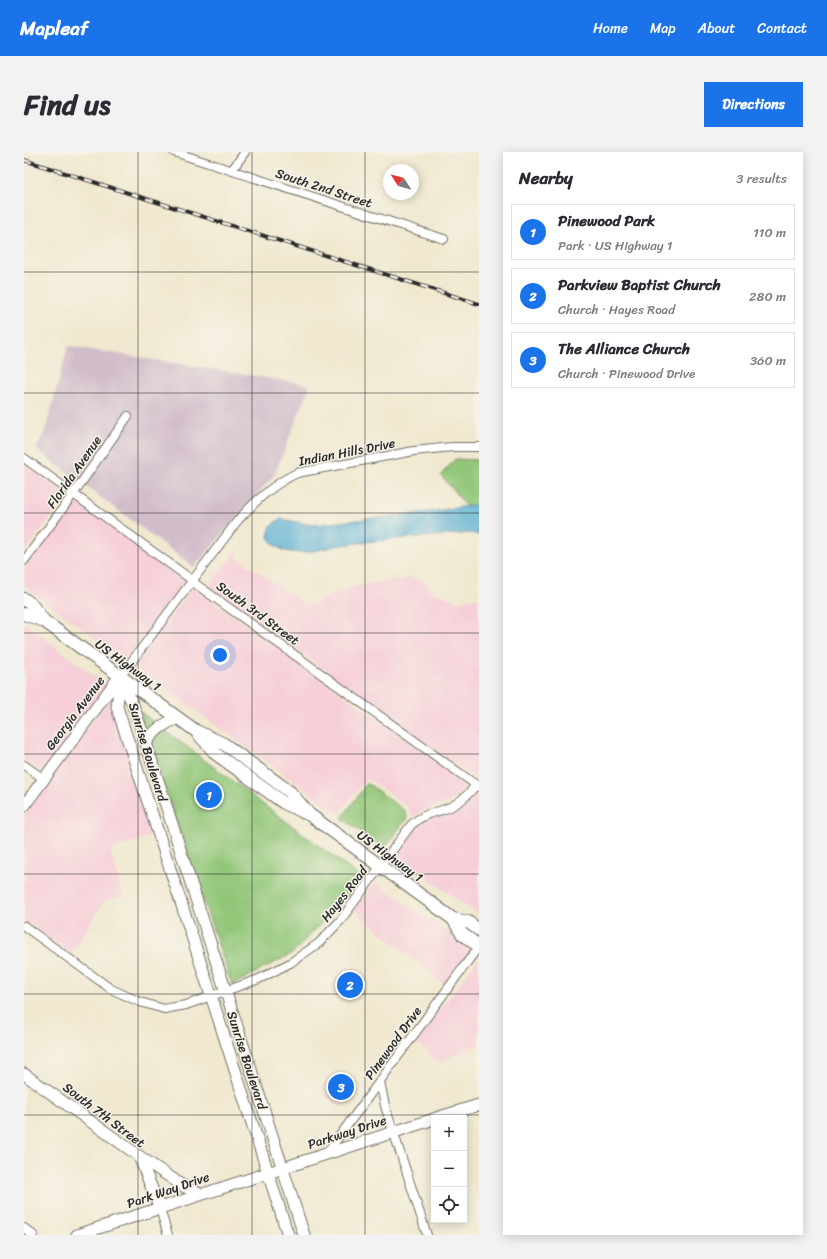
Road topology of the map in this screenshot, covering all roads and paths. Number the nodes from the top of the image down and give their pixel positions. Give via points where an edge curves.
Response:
1 (174, 152) edge
2 (245, 152) edge
3 (232, 170) junction
4 (444, 239) dead end
5 (128, 416) dead end
6 (479, 446) edge
7 (24, 458) edge
8 (74, 494) junction
9 (24, 561) edge
10 (192, 580) junction
11 (24, 599) edge
12 (24, 614) edge
13 (44, 621) junction
14 (120, 677) junction
15 (178, 718) junction
16 (146, 743) junction
17 (24, 765) edge
18 (44, 779) junction
19 (478, 786) edge
20 (24, 806) edge
21 (381, 866) junction
22 (453, 919) junction
23 (24, 926) edge
24 (479, 930) edge
25 (479, 946) edge
26 (226, 991) junction
27 (212, 996) junction
28 (24, 1074) edge
29 (380, 1081) junction
30 (479, 1105) edge
31 (445, 1115) edge
32 (431, 1119) edge
33 (393, 1131) junction
34 (327, 1153) junction
35 (139, 1156) junction
36 (282, 1168) junction
37 (268, 1172) junction
38 (200, 1194) junction
39 (160, 1209) junction
40 (24, 1228) edge
41 (33, 1235) edge
42 (77, 1235) edge
43 (168, 1235) edge
44 (288, 1235) edge
45 (304, 1235) edge
46 (426, 1235) edge

1 - 3 street, South 2nd Street
2 - 3 street
3 - 4 street, South 2nd Street
5 - 8 street, Florida Avenue
6 - 10 street, Indian Hills Drive via 414,452 297,473 258,499 238,520
7 - 8 street, South 3rd Street
8 - 9 street, Florida Avenue
8 - 10 street, South 3rd Street
10 - 14 street, Georgia Avenue
10 - 19 street, South 3rd Street
11 - 13 main road, US Highway 1
12 - 13 main road, US Highway 1
13 - 14 main road, US Highway 1
14 - 15 main road, US Highway 1
14 - 16 main road, Sunrise Boulevard via 132,702
14 - 18 main road, Georgia Avenue
14 - 27 main road, Sunrise Boulevard via 117,707
15 - 16 main road via 161,726
15 - 21 main road, US Highway 1 via 196,731 224,744 290,792 310,815
16 - 26 main road, Sunrise Boulevard
17 - 18 street
18 - 20 main road, Georgia Avenue
19 - 21 street, Hayes Road via 450,807 418,819
21 - 22 main road, US Highway 1
21 - 26 street, Hayes Road via 340,921 319,943 290,963 259,979
22 - 24 main road, US Highway 1 via 468,922
22 - 25 main road, US Highway 1 via 462,934
23 - 27 street, Hayes Road via 111,989 140,1002 164,1009 186,1006
25 - 29 street, Pinewood Drive
26 - 27 street, Hayes Road
26 - 36 main road, Sunrise Boulevard
27 - 37 main road, Sunrise Boulevard
28 - 35 main road, South 7th Street
29 - 33 street via 384,1106
29 - 34 street, Pinewood Drive
30 - 31 main road, Parkway Drive
32 - 33 main road, Parkway Drive
33 - 34 main road, Parkway Drive
33 - 46 street
34 - 36 main road, Parkway Drive
35 - 38 main road via 183,1186
35 - 39 main road, South 7th Street
36 - 37 main road, Parkway Drive
36 - 45 main road, Sunrise Boulevard
37 - 38 main road, Park Way Drive
37 - 44 main road, Sunrise Boulevard
38 - 39 main road, Park Way Drive
39 - 42 main road, Park Way Drive
39 - 43 street, South 7th Street
40 - 41 street

